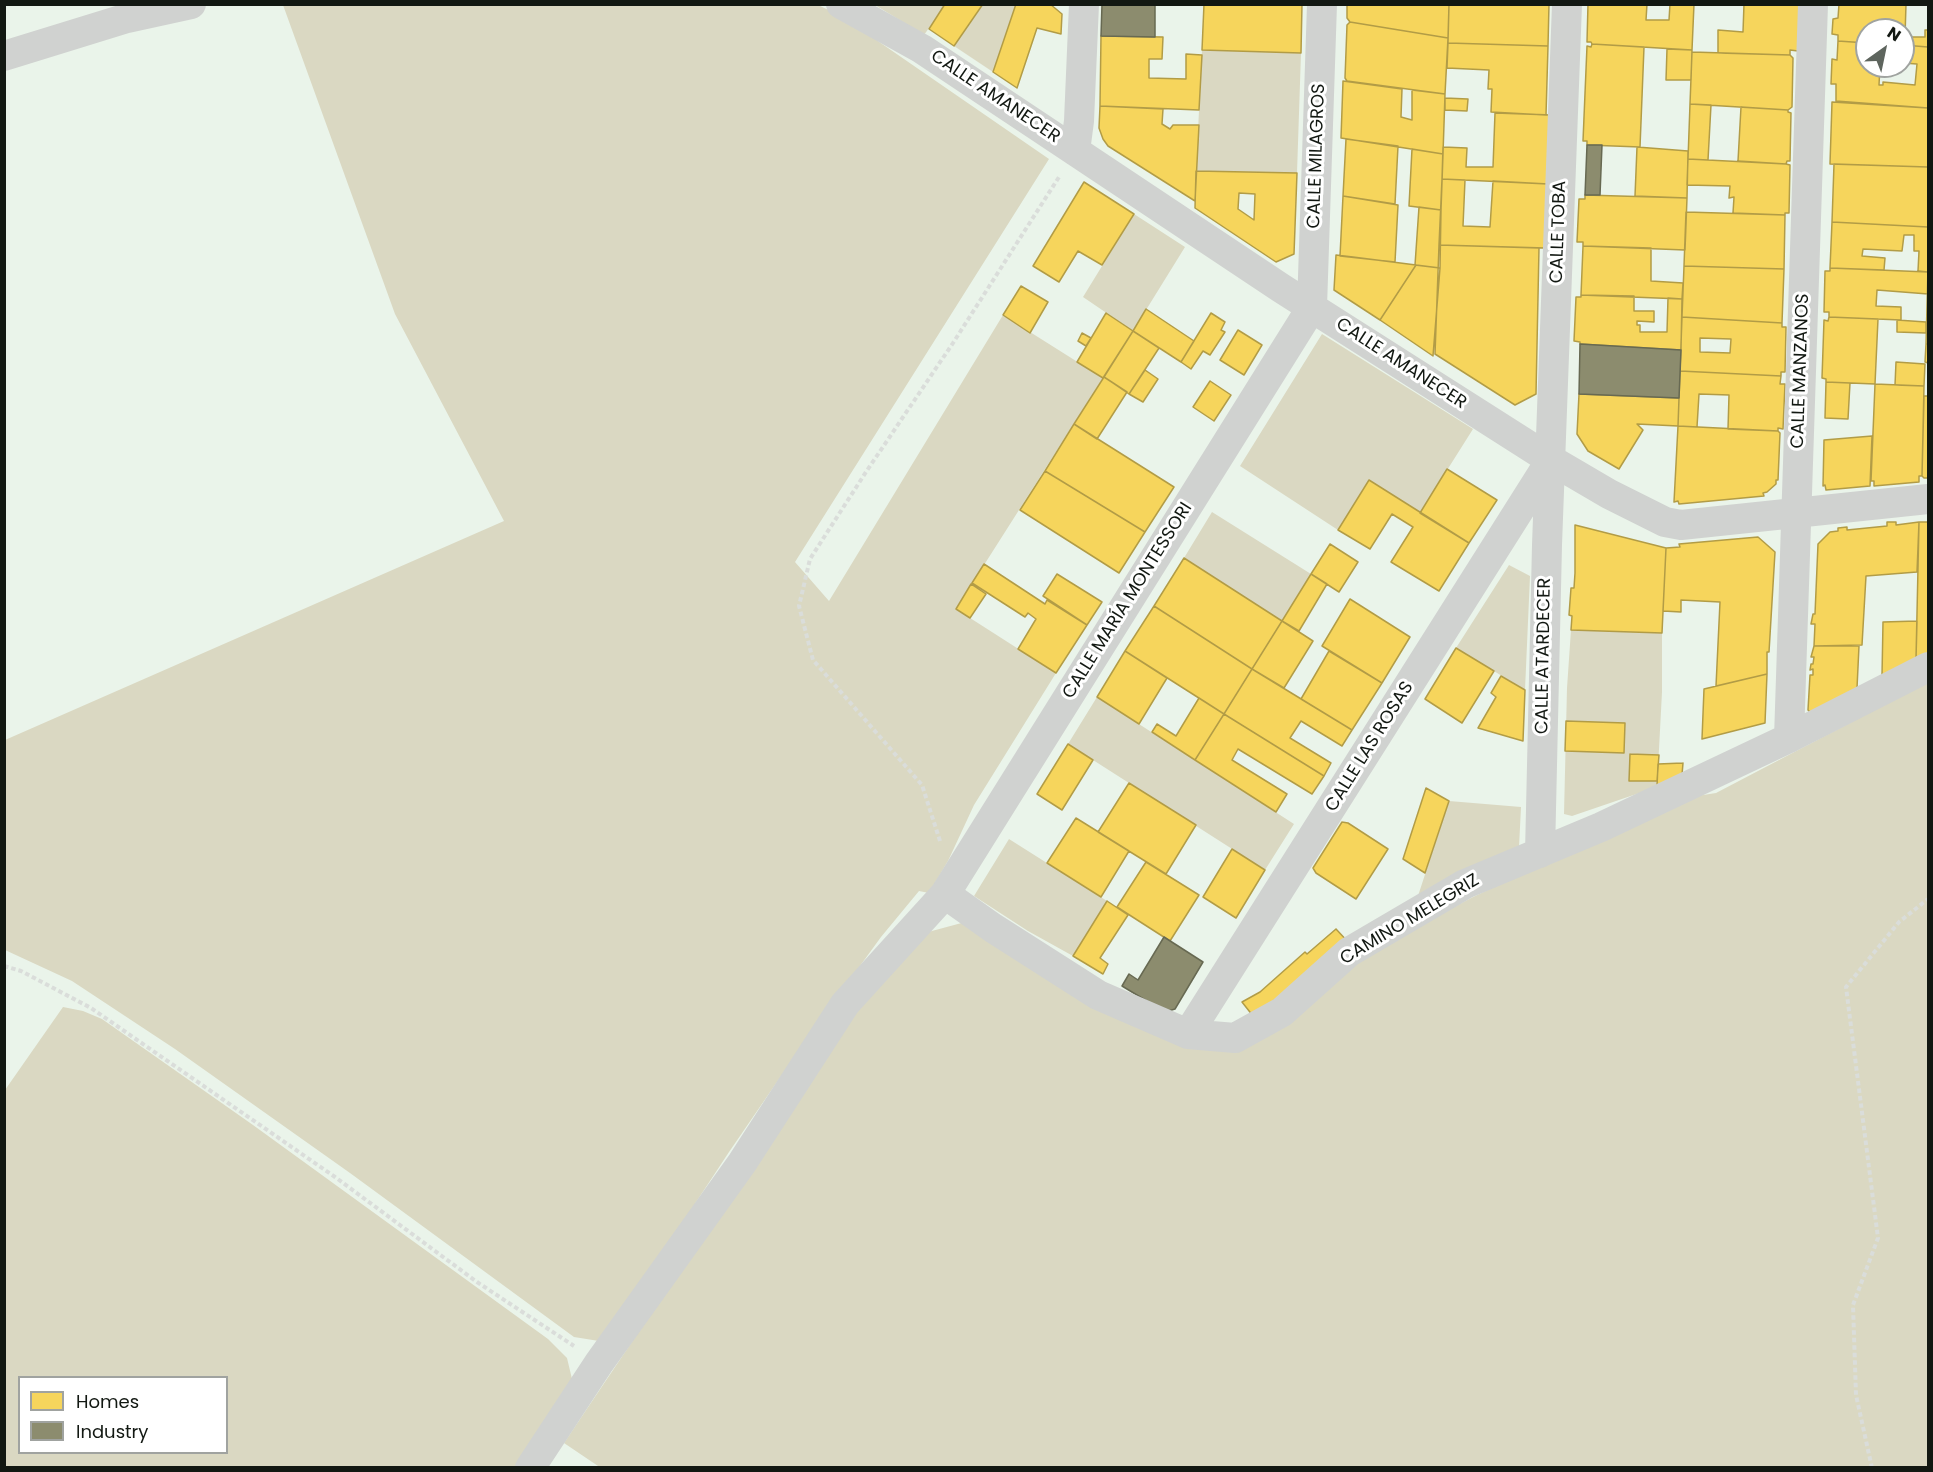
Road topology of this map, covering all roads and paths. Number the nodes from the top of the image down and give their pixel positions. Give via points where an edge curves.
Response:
1 (191, 4) edge
2 (841, 4) edge
3 (1084, 4) edge
4 (1322, 4) edge
5 (1567, 4) edge
6 (1814, 4) edge
7 (4, 56) edge
8 (1075, 151) junction
9 (1312, 308) junction
10 (1551, 460) junction
11 (1929, 500) edge
12 (1797, 514) junction
13 (1929, 667) edge
14 (1789, 738) junction
15 (1540, 853) junction
16 (945, 894) junction
17 (1929, 899) edge
18 (4, 966) edge
19 (1188, 1034) junction
20 (599, 1363) junction
21 (530, 1467) edge
22 (1872, 1467) edge

1 - 7 street via 127,18
2 - 8 street, CALLE AMANECER via 922,49
3 - 8 street
4 - 9 street, CALLE MILAGROS
5 - 10 street, CALLE TOBA
6 - 12 street, CALLE MANZANOS
8 - 9 street, CALLE AMANECER
8 - 16 path via 810,559 799,606 813,660 922,785 939,838
9 - 10 street, CALLE AMANECER
9 - 16 street, CALLE MARÍA MONTESSORI
10 - 12 street, CALLE AMANECER via 1665,522 1682,525
10 - 15 street, CALLE ATARDECER
10 - 19 street, CALLE LAS ROSAS
11 - 12 street, CALLE AMANECER
12 - 14 street, CALLE MANZANOS
13 - 14 street, CAMINO MELEGRIZ
14 - 15 street, CAMINO MELEGRIZ
15 - 19 street, CAMINO MELEGRIZ via 1465,884 1349,952 1282,1012 1235,1038
16 - 19 street, CAMINO MELEGRIZ via 1098,995
16 - 20 street, CALLE MARÍA MONTESSORI via 845,1004 742,1163
17 - 22 path via 1899,922 1846,987 1878,1238 1853,1305 1856,1395
18 - 20 path via 91,1008 335,1177 477,1282
20 - 21 street, CALLE MARÍA MONTESSORI

